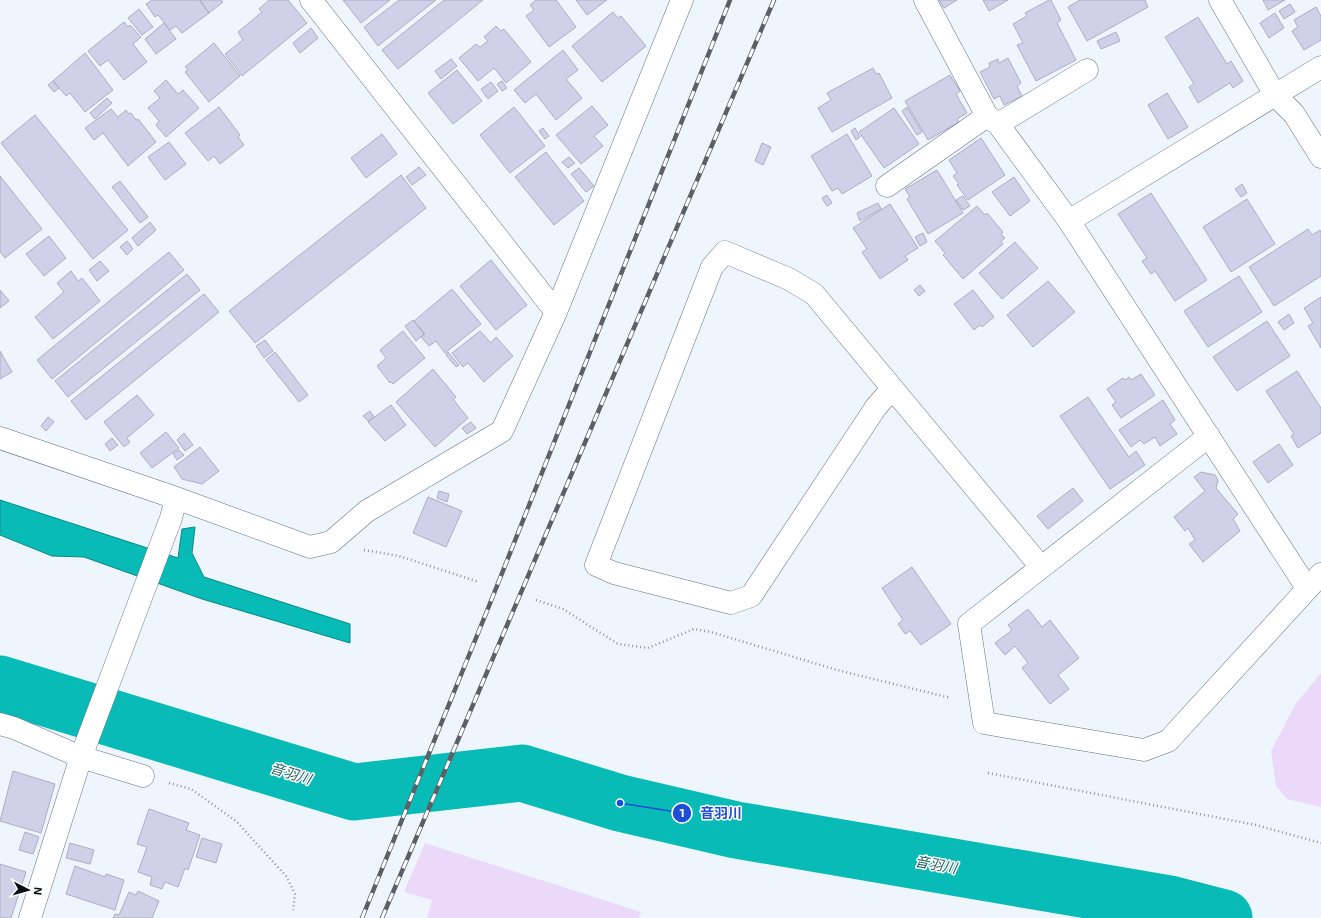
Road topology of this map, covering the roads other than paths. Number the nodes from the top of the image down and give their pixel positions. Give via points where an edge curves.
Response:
1 (311, 0) edge
2 (682, 0) edge
3 (925, 0) edge
4 (1220, 0) edge
5 (1321, 67) edge
6 (1087, 70) dead end
7 (1275, 95) junction
8 (993, 120) junction
9 (1321, 157) edge
10 (887, 186) dead end
11 (1069, 221) junction
12 (556, 312) junction
13 (892, 389) junction
14 (1209, 436) junction
15 (0, 438) edge
16 (176, 498) junction
17 (1041, 567) junction
18 (1314, 581) edge
19 (0, 724) edge
20 (84, 751) junction
21 (143, 776) road end
22 (30, 918) edge

1 - 12 street
2 - 12 street
3 - 8 street
4 - 7 street
5 - 7 street
6 - 8 street
7 - 9 street via 1294,114
7 - 11 street
8 - 10 street
8 - 11 street
11 - 14 street
12 - 16 street via 502,431 367,511 330,542 310,547
13 - 13 street via 814,294 789,279 725,252 712,267 596,565 614,573 731,603 751,596 876,407
13 - 17 street
14 - 17 street
14 - 18 street
15 - 16 street
16 - 20 street via 171,518
17 - 18 street via 969,624 984,723 1144,750 1168,741
19 - 20 street
20 - 21 street
20 - 22 street

